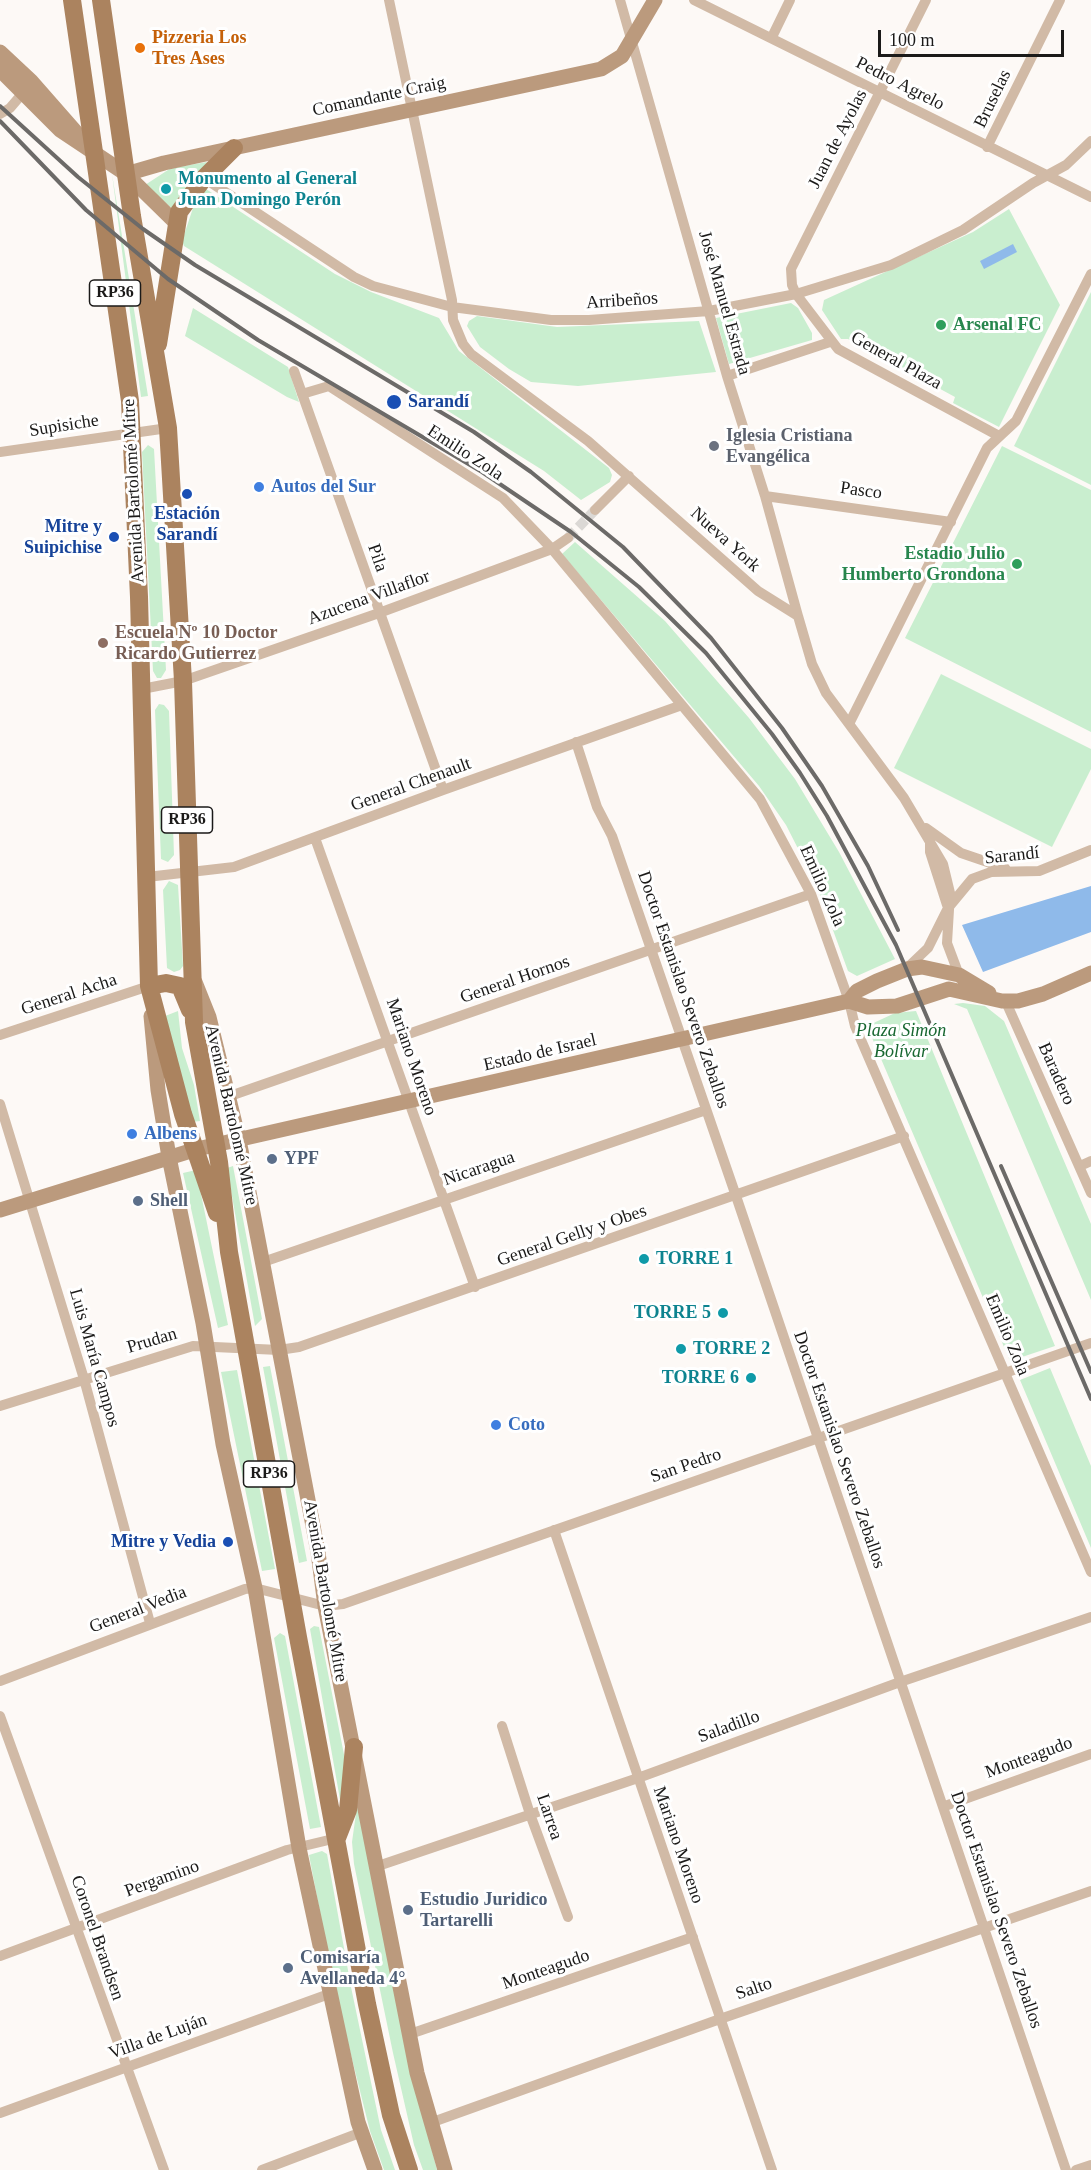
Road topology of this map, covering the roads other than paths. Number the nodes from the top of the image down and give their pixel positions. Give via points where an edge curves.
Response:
1 (72, 0) edge
2 (101, 0) edge
3 (389, 0) edge
4 (620, 0) edge
5 (655, 0) edge
6 (694, 0) edge
7 (790, 0) edge
8 (926, 0) edge
9 (1060, 0) edge
10 (772, 37) junction
11 (631, 42) junction
12 (0, 52) edge
13 (0, 70) edge
14 (880, 93) junction
15 (22, 94) junction
16 (413, 110) junction
17 (0, 114) edge
18 (1091, 141) edge
19 (987, 147) junction
20 (234, 148) junction
21 (95, 153) junction
22 (126, 174) junction
23 (1046, 176) junction
24 (204, 178) junction
25 (1091, 197) edge
26 (176, 223) junction
27 (1091, 274) edge
28 (796, 294) junction
29 (452, 307) junction
30 (709, 311) junction
31 (830, 342) junction
32 (156, 358) junction
33 (294, 370) dead end
34 (728, 376) junction
35 (302, 394) junction
36 (168, 428) junction
37 (132, 432) junction
38 (999, 436) junction
39 (0, 452) edge
40 (629, 476) junction
41 (765, 496) junction
42 (595, 510) tunnel mouth
43 (951, 522) junction
44 (568, 538) tunnel mouth
45 (552, 549) junction
46 (379, 613) junction
47 (798, 616) junction
48 (183, 681) junction
49 (142, 689) junction
50 (682, 705) junction
51 (849, 724) junction
52 (576, 742) junction
53 (443, 790) junction
54 (917, 819) junction
55 (315, 838) junction
56 (1091, 850) edge
57 (1014, 870) junction
58 (189, 874) junction
59 (147, 877) junction
60 (812, 894) junction
61 (948, 908) junction
62 (651, 950) junction
63 (907, 969) junction
64 (1091, 973) edge
65 (958, 975) junction
66 (193, 979) junction
67 (149, 986) junction
68 (849, 1001) junction
69 (1004, 1001) junction
70 (194, 1022) junction
71 (0, 1035) edge
72 (683, 1040) junction
73 (389, 1041) junction
74 (230, 1096) junction
75 (409, 1102) junction
76 (0, 1104) edge
77 (706, 1110) junction
78 (904, 1136) junction
79 (239, 1140) junction
80 (215, 1145) junction
81 (197, 1149) junction
82 (169, 1157) junction
83 (1091, 1161) edge
84 (1080, 1166) junction
85 (1091, 1193) edge
86 (736, 1196) junction
87 (31, 1200) junction
88 (444, 1202) junction
89 (0, 1210) edge
90 (229, 1252) junction
91 (263, 1263) junction
92 (475, 1287) junction
93 (1091, 1343) edge
94 (206, 1345) junction
95 (248, 1349) junction
96 (279, 1350) junction
97 (1005, 1372) junction
98 (84, 1379) junction
99 (0, 1406) edge
100 (817, 1438) junction
101 (554, 1530) junction
102 (1091, 1572) edge
103 (255, 1588) junction
104 (290, 1598) junction
105 (326, 1606) junction
106 (1091, 1617) edge
107 (150, 1623) junction
108 (0, 1681) edge
109 (900, 1682) junction
110 (0, 1716) edge
111 (502, 1726) dead end
112 (354, 1747) junction
113 (1091, 1754) edge
114 (638, 1778) junction
115 (945, 1806) junction
116 (530, 1814) junction
117 (337, 1839) junction
118 (299, 1848) junction
119 (378, 1866) junction
120 (1091, 1891) edge
121 (568, 1917) dead end
122 (77, 1927) junction
123 (985, 1927) junction
124 (693, 1937) junction
125 (0, 1956) edge
126 (329, 1994) junction
127 (720, 2019) junction
128 (410, 2034) junction
129 (125, 2066) junction
130 (0, 2114) edge
131 (430, 2123) junction
132 (362, 2132) junction
133 (1091, 2165) edge
134 (164, 2170) edge
135 (262, 2170) edge
136 (375, 2170) edge
137 (409, 2170) edge
138 (445, 2170) edge
139 (772, 2170) edge
140 (1066, 2170) edge
141 (1076, 2170) edge

1 - 21 main road, Avenida Bartolomé Mitre / RP36
2 - 22 main road, Avenida Bartolomé Mitre / RP36
3 - 16 street, Nueva York
4 - 11 street, José Manuel Estrada
5 - 11 street, Comandante Craig
6 - 10 street, Pedro Agrelo
7 - 10 street
8 - 14 street, Juan de Ayolas
9 - 19 street, Bruselas
10 - 14 street, Pedro Agrelo
11 - 16 street, Comandante Craig via 614,63 601,69
11 - 30 street, José Manuel Estrada
12 - 21 street
13 - 15 street
14 - 19 street, Pedro Agrelo
14 - 28 street, Juan de Ayolas via 791,269
15 - 17 street
15 - 21 street via 60,130
16 - 20 street, Comandante Craig
16 - 29 street, Nueva York
18 - 23 street, Arribeños via 1066,165
19 - 23 street, Pedro Agrelo
20 - 22 street, Comandante Craig
20 - 24 main road
21 - 22 street
21 - 37 main road, Avenida Bartolomé Mitre / RP36
22 - 26 street
22 - 32 main road, Avenida Bartolomé Mitre / RP36
23 - 25 street, Pedro Agrelo
23 - 28 street, Arribeños via 963,230 920,252 891,265
24 - 26 main road via 179,212
24 - 29 street, Arribeños via 354,277 373,286
26 - 32 main road
27 - 38 street via 1016,421
28 - 30 street, Arribeños
28 - 31 street, General Plaza
29 - 30 street, Arribeños via 567,320
29 - 40 street, Nueva York via 456,332 471,354
30 - 34 street, José Manuel Estrada
31 - 34 street
31 - 38 street, General Plaza
32 - 36 main road, Avenida Bartolomé Mitre / RP36
33 - 35 street, Pila
34 - 41 street, José Manuel Estrada
35 - 45 street, Emilio Zola via 329,386 492,489
35 - 46 street, Pila
36 - 37 street, Supisiche
36 - 48 main road, Avenida Bartolomé Mitre / RP36
37 - 39 street, Supisiche
37 - 49 main road, Avenida Bartolomé Mitre / RP36
38 - 43 street via 987,448
40 - 42 street
40 - 47 street, Nueva York via 758,591
41 - 43 street, Pasco
41 - 47 street, José Manuel Estrada
43 - 51 street
44 - 45 street, Azucena Villaflor
45 - 46 street, Azucena Villaflor
45 - 50 street, Emilio Zola
46 - 48 street, Azucena Villaflor
46 - 53 street, Pila
47 - 51 street via 812,664 833,704
48 - 49 street, Azucena Villaflor
48 - 58 main road, Avenida Bartolomé Mitre / RP36
49 - 59 main road, Avenida Bartolomé Mitre / RP36
50 - 52 street, General Chenault
50 - 60 street, Emilio Zola via 760,799
51 - 54 street
52 - 53 street, General Chenault
52 - 62 street, Doctor Estanislao Severo Zeballos
53 - 55 street, General Chenault
54 - 57 street via 961,853
54 - 61 street via 929,839
55 - 58 street, General Chenault via 234,867
55 - 73 street, Mariano Moreno
56 - 57 street, Sarandí via 1039,871
57 - 61 street, Sarandí via 972,879
58 - 59 street, General Chenault
58 - 66 main road, Avenida Bartolomé Mitre / RP36
59 - 67 main road, Avenida Bartolomé Mitre / RP36
60 - 62 street, General Hornos
60 - 68 street, Emilio Zola
61 - 63 street via 928,948
61 - 65 street via 947,943
62 - 72 street, Doctor Estanislao Severo Zeballos
62 - 73 street, General Hornos
63 - 65 street, Estado de Israel via 936,968
63 - 68 street, Estado de Israel via 861,989
64 - 69 street via 1028,999
65 - 69 street, Estado de Israel
66 - 70 main road, Avenida Bartolomé Mitre / RP36
66 - 74 street, Avenida Bartolomé Mitre via 209,1017
67 - 70 main road via 166,982 180,986
67 - 71 street, General Acha
67 - 81 main road, Avenida Bartolomé Mitre / RP36 via 183,1114
67 - 82 street, Avenida Bartolomé Mitre via 158,1090
68 - 69 street, Estado de Israel via 868,1006 897,1006 949,989
68 - 72 street, Estado de Israel
68 - 78 street, Emilio Zola via 855,1026
69 - 84 street, Baradero
70 - 80 main road, Avenida Bartolomé Mitre / RP36
72 - 75 street, Estado de Israel
72 - 77 street, Doctor Estanislao Severo Zeballos
73 - 74 street, General Hornos
73 - 75 street, Mariano Moreno
74 - 79 street, Avenida Bartolomé Mitre
75 - 79 street, Estado de Israel
75 - 88 street, Mariano Moreno
76 - 87 street, Luis María Campos
77 - 86 street, Doctor Estanislao Severo Zeballos
77 - 88 street, Nicaragua
78 - 86 street, General Gelly y Obes
78 - 97 street, Emilio Zola
79 - 80 street, Estado de Israel
79 - 91 street, Avenida Bartolomé Mitre
80 - 81 street, Estado de Israel
80 - 90 main road, Avenida Bartolomé Mitre / RP36
81 - 82 street, Estado de Israel
81 - 90 main road, Avenida Bartolomé Mitre / RP36
82 - 87 street, Estado de Israel
82 - 94 street, Avenida Bartolomé Mitre
83 - 84 street
84 - 85 street, Baradero
86 - 92 street, General Gelly y Obes
86 - 100 street, Doctor Estanislao Severo Zeballos
87 - 89 street, Estado de Israel
87 - 98 street, Luis María Campos
88 - 91 street, Nicaragua
88 - 92 street, Mariano Moreno
90 - 95 main road, Avenida Bartolomé Mitre / RP36
91 - 96 street, Avenida Bartolomé Mitre
92 - 96 street, General Gelly y Obes
93 - 97 street, San Pedro
94 - 95 street, Prudan
94 - 98 street, Prudan
94 - 103 street, Avenida Bartolomé Mitre
95 - 96 street, General Gelly y Obes
95 - 104 main road, Avenida Bartolomé Mitre / RP36
96 - 105 street, Avenida Bartolomé Mitre
97 - 100 street, San Pedro
97 - 102 street, Emilio Zola
98 - 99 street, Prudan
98 - 107 street, Luis María Campos
100 - 101 street, San Pedro
100 - 109 street, Doctor Estanislao Severo Zeballos
101 - 105 street, San Pedro via 343,1605
101 - 114 street, Mariano Moreno
103 - 104 street
103 - 107 street, General Vedia
103 - 118 street, Avenida Bartolomé Mitre
104 - 105 street, San Pedro
104 - 117 main road, Avenida Bartolomé Mitre / RP36
105 - 112 street, Avenida Bartolomé Mitre
106 - 109 street, Saladillo
107 - 108 street, General Vedia
109 - 114 street, Saladillo
109 - 115 street, Doctor Estanislao Severo Zeballos
110 - 122 street, Coronel Brandsen
111 - 116 street, Larrea
112 - 117 main road via 348,1810
112 - 119 street, Avenida Bartolomé Mitre
113 - 115 street, Monteagudo
114 - 116 street, Saladillo
114 - 124 street, Mariano Moreno
115 - 123 street, Doctor Estanislao Severo Zeballos
116 - 119 street, Saladillo
116 - 121 street, Larrea
117 - 118 street, Pergamino
117 - 137 main road, Avenida Bartolomé Mitre / RP36 via 391,2115
118 - 122 street, Pergamino
118 - 126 street, Avenida Bartolomé Mitre
119 - 128 street, Avenida Bartolomé Mitre
120 - 123 street, Salto
122 - 125 street, Pergamino
122 - 129 street, Coronel Brandsen
123 - 127 street, Salto
123 - 140 street, Doctor Estanislao Severo Zeballos
124 - 127 street, Mariano Moreno
124 - 128 street, Monteagudo
126 - 129 street, Villa de Luján
126 - 132 street, Avenida Bartolomé Mitre
127 - 131 street, Salto
127 - 139 street, Mariano Moreno
128 - 131 street, Avenida Bartolomé Mitre
129 - 130 street, Villa de Luján
129 - 134 street, Coronel Brandsen
131 - 138 street, Avenida Bartolomé Mitre
132 - 135 street
132 - 136 street, Avenida Bartolomé Mitre
133 - 141 street

